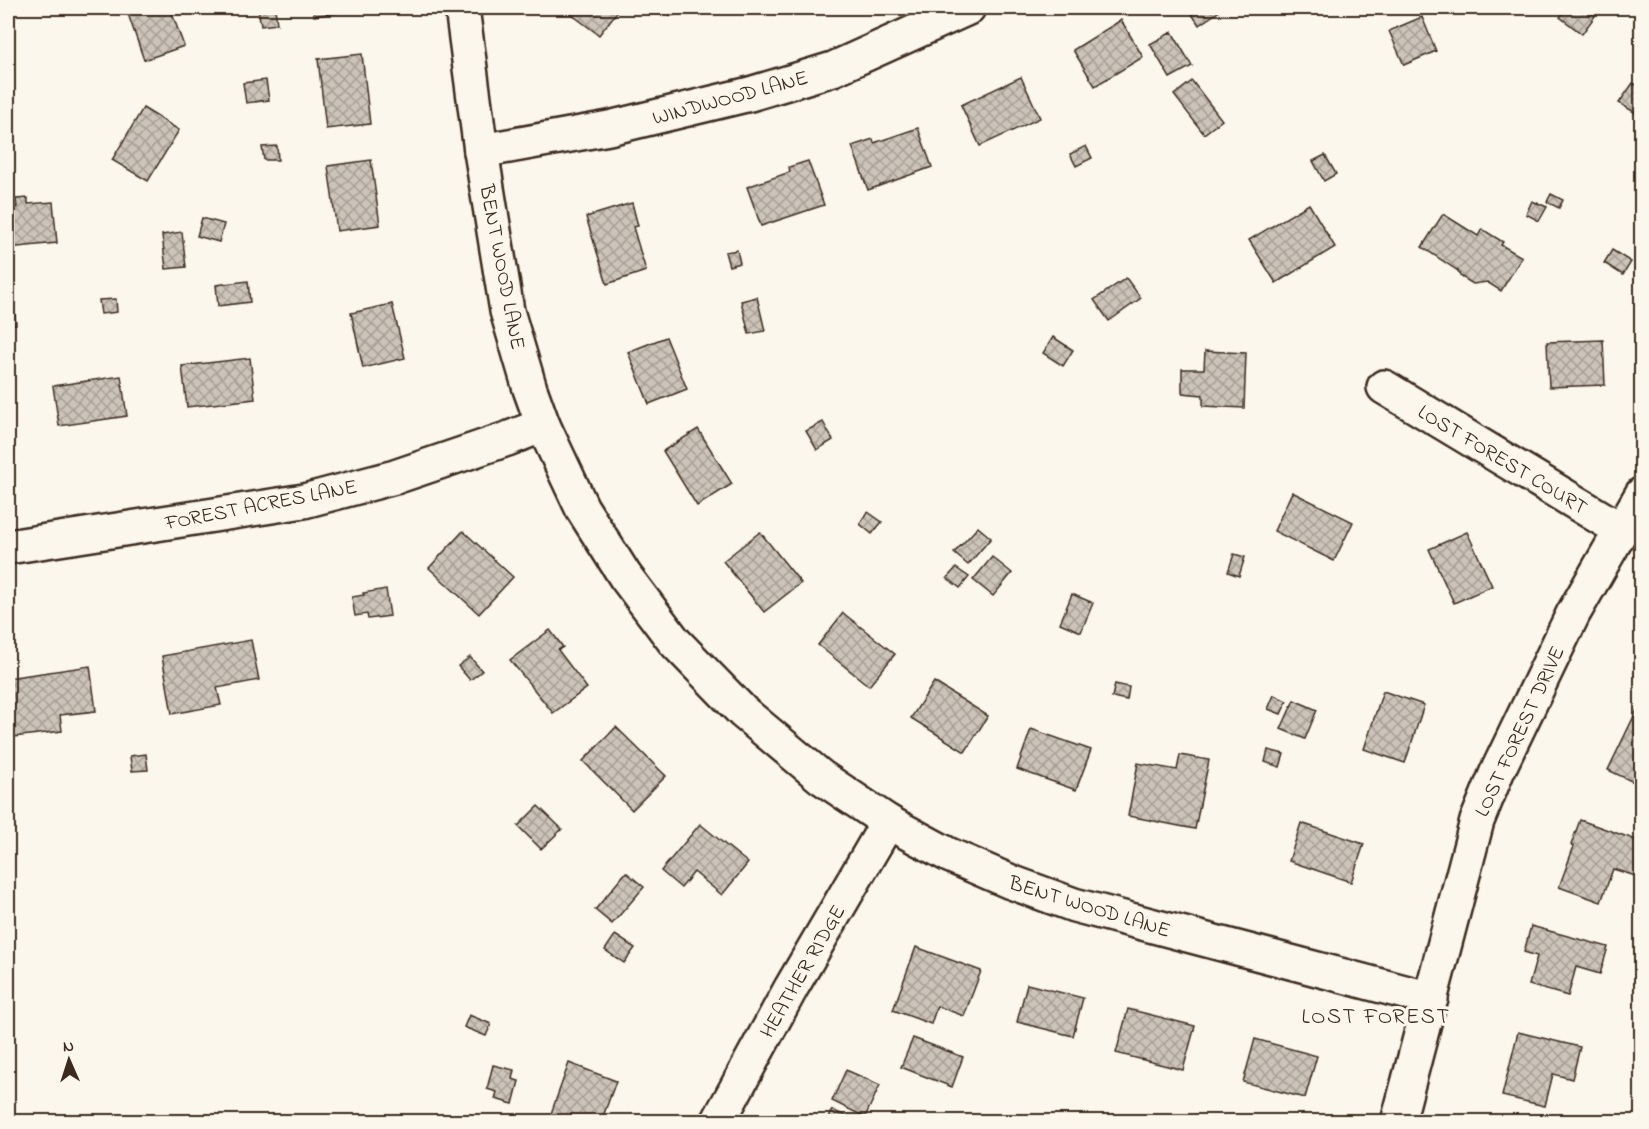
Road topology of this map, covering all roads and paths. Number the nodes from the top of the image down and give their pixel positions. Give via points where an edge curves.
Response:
1 (462, 8) edge
2 (968, 8) edge
3 (481, 151) junction
4 (1384, 387) dead end
5 (543, 425) junction
6 (1641, 494) edge
7 (1621, 530) junction
8 (8, 547) edge
9 (888, 822) junction
10 (1431, 999) junction
11 (717, 1122) edge
12 (1398, 1122) edge

1 - 3 street, BENT WOOD LANE
2 - 3 street, WINDWOOD LANE via 833,69 750,94 609,128
3 - 5 street, BENT WOOD LANE via 507,311
4 - 7 street, LOST FOREST COURT
5 - 8 street, FOREST ACRES LANE via 395,477 304,501
5 - 9 street, BENT WOOD LANE via 582,508 625,576 674,640 743,712 821,777
6 - 7 street, LOST FOREST DRIVE
7 - 10 street, LOST FOREST DRIVE via 1573,614 1477,821
9 - 10 street, BENT WOOD LANE via 950,855 1074,905
9 - 11 street, HEATHER RIDGE
10 - 12 street, LOST FOREST DRIVE

